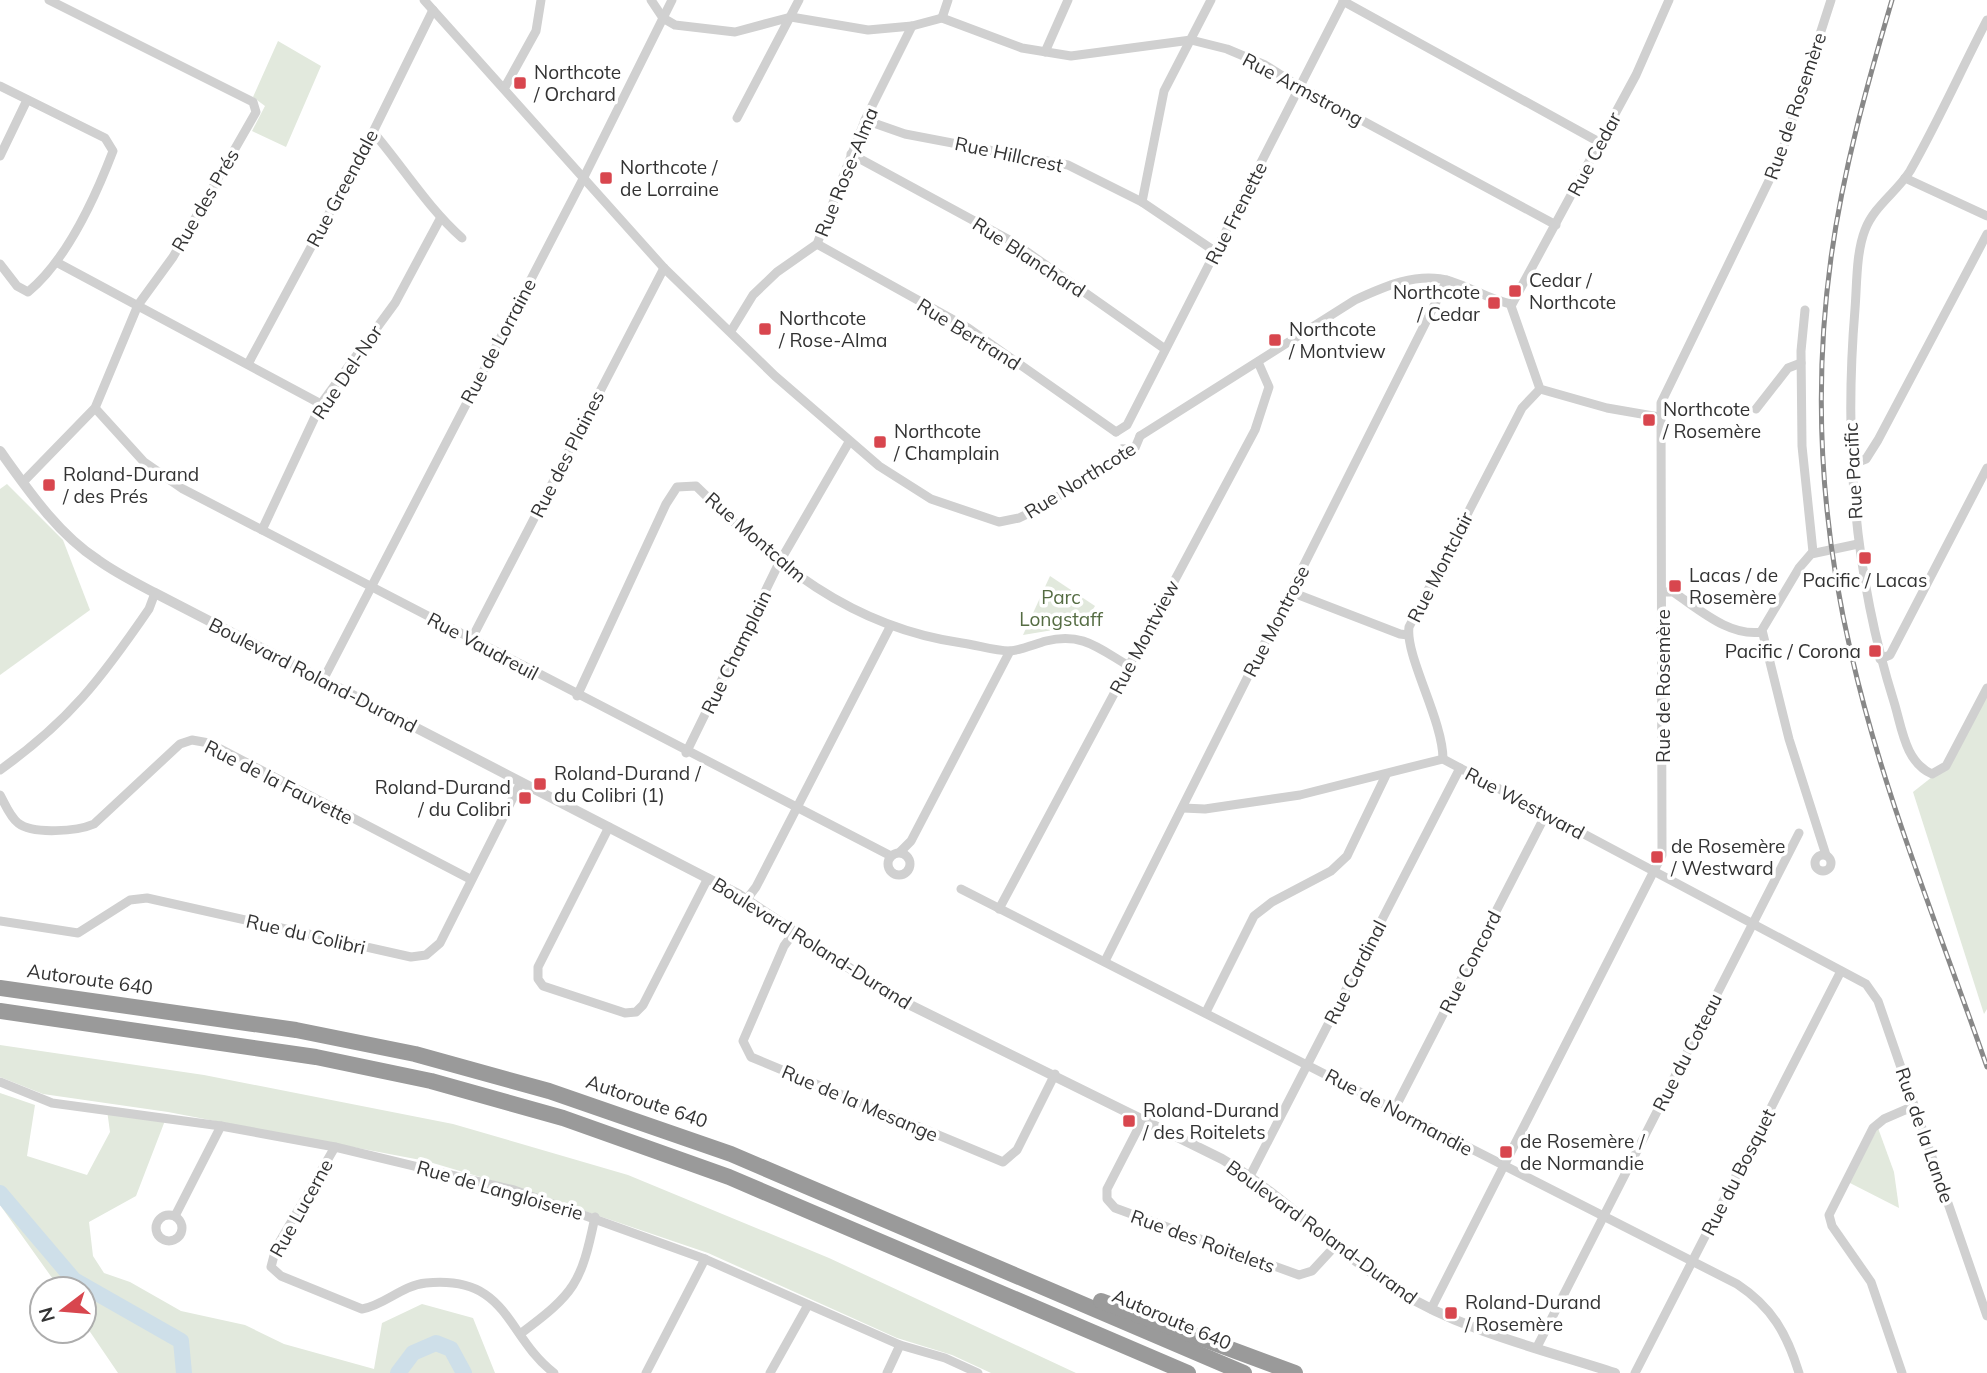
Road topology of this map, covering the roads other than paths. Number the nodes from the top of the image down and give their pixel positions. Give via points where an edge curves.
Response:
1 (49, 0) edge
2 (424, 0) edge
3 (541, 0) edge
4 (651, 0) edge
5 (672, 0) edge
6 (799, 0) edge
7 (948, 0) edge
8 (1068, 0) edge
9 (1211, 0) edge
10 (1669, 0) edge
11 (1831, 0) edge
12 (1343, 1) edge
13 (433, 10) junction
14 (790, 17) junction
15 (663, 18) junction
16 (942, 18) junction
17 (1987, 20) edge
18 (912, 26) junction
19 (1191, 40) junction
20 (1045, 52) junction
21 (0, 86) edge
22 (505, 87) junction
23 (1300, 87) junction
24 (27, 100) junction
25 (737, 118) dead end
26 (865, 120) junction
27 (373, 132) junction
28 (1599, 142) junction
29 (851, 154) junction
30 (0, 156) edge
31 (584, 177) junction
32 (1905, 178) junction
33 (1142, 202) junction
34 (1987, 216) edge
35 (440, 219) junction
36 (1556, 225) junction
37 (1987, 234) edge
38 (463, 238) dead end
39 (817, 244) junction
40 (1216, 252) junction
41 (58, 263) junction
42 (0, 264) edge
43 (664, 268) junction
44 (1447, 280) junction
45 (1511, 304) junction
46 (138, 305) junction
47 (1805, 310) dead end
48 (731, 331) junction
49 (1165, 349) junction
50 (1258, 362) junction
51 (1801, 363) junction
52 (248, 365) junction
53 (1540, 388) junction
54 (321, 404) junction
55 (95, 408) junction
56 (1756, 409) dead end
57 (1659, 417) junction
58 (1127, 425) junction
59 (1116, 432) junction
60 (1140, 436) junction
61 (849, 442) junction
62 (1122, 449) junction
63 (0, 451) edge
64 (1853, 464) junction
65 (1987, 468) edge
66 (23, 482) junction
67 (262, 530) junction
68 (1858, 544) junction
69 (1813, 552) junction
70 (779, 563) junction
71 (369, 586) junction
72 (1291, 592) junction
73 (1662, 592) junction
74 (155, 593) junction
75 (890, 627) junction
76 (1762, 632) junction
77 (1408, 635) junction
78 (471, 640) junction
79 (1010, 651) junction
80 (1880, 659) junction
81 (1129, 666) junction
82 (323, 680) junction
83 (1987, 688) edge
84 (578, 695) junction
85 (687, 753) junction
86 (1443, 759) junction
87 (1460, 768) junction
88 (0, 770) edge
89 (1386, 775) junction
90 (521, 782) junction
91 (0, 795) edge
92 (795, 807) junction
93 (1182, 808) junction
94 (1546, 814) junction
95 (609, 827) junction
96 (1799, 833) dead end
97 (1826, 855) dead end
98 (1656, 871) junction
99 (708, 878) junction
100 (470, 879) junction
101 (961, 889) dead end
102 (747, 899) junction
103 (999, 909) junction
104 (0, 921) edge
105 (1754, 922) junction
106 (795, 931) junction
107 (1105, 961) junction
108 (1841, 971) junction
109 (0, 988) edge
110 (0, 1011) edge
111 (1206, 1012) junction
112 (1308, 1064) junction
113 (1055, 1074) junction
114 (0, 1082) edge
115 (1914, 1106) junction
116 (1394, 1110) junction
117 (1143, 1119) junction
118 (221, 1126) junction
119 (335, 1147) junction
120 (1503, 1166) junction
121 (1250, 1176) junction
122 (175, 1216) dead end
123 (595, 1217) junction
124 (1602, 1217) junction
125 (1337, 1244) junction
126 (976, 1258) junction
127 (705, 1259) junction
128 (1692, 1262) junction
129 (808, 1305) junction
130 (1431, 1309) junction
131 (1987, 1316) edge
132 (1060, 1318) junction
133 (520, 1334) junction
134 (900, 1345) junction
135 (1537, 1347) junction
136 (554, 1373) edge
137 (646, 1373) edge
138 (770, 1373) edge
139 (887, 1373) edge
140 (978, 1373) edge
141 (1165, 1373) edge
142 (1188, 1373) edge
143 (1244, 1373) edge
144 (1295, 1373) edge
145 (1615, 1373) edge
146 (1635, 1373) edge
147 (1799, 1373) edge
148 (1902, 1373) edge

1 - 46 street, Rue des Prés via 253,103 256,113 173,257
2 - 13 street, Rue Northcote
3 - 22 street via 536,31
4 - 15 street
5 - 15 street, Rue de Lorraine
6 - 14 street
7 - 16 street
8 - 20 street
9 - 19 street
10 - 28 street, Rue Cedar
11 - 57 street, Rue de Rosemère via 1780,158 1666,389
12 - 23 street, Rue Frenette
12 - 28 street
13 - 22 street, Rue Northcote
13 - 27 street, Rue Greendale
14 - 15 street via 735,32 685,28
14 - 18 street via 868,30
14 - 25 street
15 - 31 street, Rue de Lorraine
16 - 18 street
16 - 20 street, Rue Armstrong
17 - 32 street, Rue Pacific
18 - 26 street, Rue Rose-Alma
19 - 20 street, Rue Armstrong via 1071,56
19 - 23 street, Rue Armstrong via 1265,65
19 - 33 street via 1164,91
21 - 24 street
22 - 31 street, Rue Northcote
23 - 36 street, Rue Armstrong
23 - 40 street, Rue Frenette
24 - 30 street
24 - 41 street via 105,138 113,151
26 - 29 street, Rue Rose-Alma
26 - 33 street, Rue Hillcrest via 905,134 1068,165
27 - 35 street
27 - 52 street, Rue Greendale
28 - 36 street, Rue Cedar
29 - 39 street, Rue Rose-Alma
29 - 49 street, Rue Blanchard via 1013,242
31 - 43 street, Rue Northcote
31 - 71 street, Rue de Lorraine
32 - 34 street
32 - 64 street, Rue Pacific via 1871,219 1862,242 1852,344
33 - 40 street, Rue Hillcrest
35 - 38 street
35 - 54 street, Rue Del-Nor via 395,303
36 - 45 street, Rue Cedar
37 - 64 street via 1878,440 1866,459
39 - 48 street, Rue Rose-Alma via 753,295
39 - 59 street, Rue Bertrand via 968,328
40 - 49 street, Rue Frenette
41 - 42 street via 28,292 17,286
41 - 46 street
43 - 48 street, Rue Northcote
43 - 78 street, Rue des Plaines
44 - 45 street, Rue Northcote
44 - 50 street, Rue Northcote via 1424,278 1387,284
44 - 72 street, Rue Montrose
45 - 53 street
46 - 52 street
46 - 55 street, Rue des Prés
47 - 51 street
48 - 61 street, Rue Northcote
49 - 58 street, Rue Frenette
50 - 60 street, Rue Northcote
50 - 81 street, Rue Montview via 1269,387 1255,430
51 - 56 street via 1788,368
51 - 69 street via 1803,472
52 - 54 street
53 - 57 street via 1607,408
53 - 77 street, Rue Montclair via 1522,408
54 - 67 street, Rue Del-Nor
55 - 66 street, Rue des Prés
55 - 67 street, Rue Vaudreuil via 144,462 183,489
57 - 73 street, Rue de Rosemère
58 - 59 street
58 - 60 street
59 - 62 street
60 - 62 street, Rue Northcote via 1135,448
61 - 62 street, Rue Northcote via 931,499 999,522 1044,506 1117,457
61 - 70 street, Rue Champlain
63 - 66 street, Boulevard Roland-Durand
64 - 68 street, Rue Pacific
65 - 80 street via 1890,655
66 - 74 street, Boulevard Roland-Durand via 64,531 97,560
67 - 71 street, Rue Vaudreuil
68 - 69 street
68 - 80 street, Rue Pacific
69 - 76 street via 1763,623
70 - 75 street, Rue Montcalm via 838,603
70 - 84 street, Rue Montcalm via 696,486 677,487
70 - 85 street, Rue Champlain
71 - 78 street, Rue Vaudreuil
71 - 82 street, Rue de Lorraine
72 - 77 street
72 - 93 street, Rue Montrose
73 - 76 street via 1673,592 1734,629
73 - 98 street, Rue de Rosemère via 1664,842
74 - 82 street, Boulevard Roland-Durand
74 - 88 street via 149,609 83,700
75 - 79 street, Rue Montcalm
75 - 92 street
76 - 97 street
77 - 86 street, Rue Montclair via 1436,719
78 - 84 street, Rue Vaudreuil
79 - 81 street, Rue Montcalm via 1065,636 1080,638
79 - 92 street, Rue Vaudreuil via 911,841 896,854
80 - 83 street, Rue Pacific via 1910,755 1932,774 1946,766
81 - 103 street, Rue Montview
82 - 90 street, Boulevard Roland-Durand
84 - 85 street, Rue Vaudreuil
85 - 92 street, Rue Vaudreuil
86 - 87 street, Rue Westward
86 - 89 street, Rue Westward
87 - 94 street, Rue Westward
87 - 112 street, Rue Cardinal
89 - 93 street, Rue Westward via 1300,795 1205,809
89 - 111 street via 1347,856 1331,871 1254,916
90 - 95 street, Boulevard Roland-Durand
90 - 100 street, Rue du Colibri
91 - 100 street, Rue de la Fauvette via 15,821 26,828 78,831 94,824 180,744 192,740 209,743
92 - 102 street
93 - 107 street, Rue Montrose
94 - 98 street, Rue Westward
94 - 116 street, Rue Concord
95 - 99 street, Boulevard Roland-Durand
95 - 99 street via 538,967 543,986 625,1013 636,1012
96 - 105 street, Rue du Coteau
98 - 105 street, Rue Westward
98 - 120 street, Rue de Rosemère via 1610,952
99 - 102 street, Boulevard Roland-Durand
100 - 104 street, Rue du Colibri via 439,943 426,955 411,957 147,898 130,900 78,933
101 - 103 street, Rue de Normandie
102 - 106 street, Boulevard Roland-Durand
103 - 107 street, Rue de Normandie
105 - 108 street, Rue Westward
105 - 124 street, Rue du Coteau
106 - 113 street, Boulevard Roland-Durand via 890,995
106 - 113 street, Rue de la Mesange via 784,946 743,1041 751,1056 1003,1162 1017,1150
107 - 111 street, Rue de Normandie
108 - 115 street, Rue de la Lande via 1875,993
108 - 128 street, Rue du Bosquet
109 - 126 highway, Autoroute 640 via 296,1030 503,1077 712,1146
110 - 132 highway via 283,1051 491,1096 713,1171
111 - 112 street, Rue de Normandie
112 - 116 street, Rue de Normandie
112 - 121 street, Rue Cardinal
113 - 117 street, Boulevard Roland-Durand
114 - 118 street, Rue de Langloiserie via 52,1103
115 - 131 street, Rue de la Lande
115 - 148 street via 1873,1128 1829,1215 1871,1282
116 - 120 street, Rue de Normandie
117 - 121 street, Boulevard Roland-Durand
117 - 125 street, Rue des Roitelets via 1107,1189 1107,1199 1115,1208 1296,1275 1312,1272
118 - 119 street, Rue de Langloiserie
118 - 122 street
119 - 123 street, Rue de Langloiserie via 514,1190
119 - 133 street, Rue Lucerne via 276,1248 271,1268 362,1309 411,1286 465,1287 501,1305
120 - 124 street, Rue de Normandie
120 - 130 street, Rue de Rosemère
121 - 125 street, Boulevard Roland-Durand
123 - 127 street, Rue de Langloiserie
123 - 133 street via 579,1280
124 - 128 street, Rue de Normandie
124 - 135 street, Rue du Coteau
125 - 130 street, Boulevard Roland-Durand via 1395,1289
126 - 143 highway, Autoroute 640
126 - 144 highway
127 - 129 street, Rue de Langloiserie
127 - 137 street
128 - 146 street, Rue du Bosquet
128 - 147 street, Rue de Normandie via 1737,1284 1765,1306 1782,1329
129 - 134 street, Rue de Langloiserie
129 - 138 street
130 - 135 street, Boulevard Roland-Durand
132 - 141 highway
132 - 142 highway
133 - 136 street, Rue Lucerne via 533,1355
134 - 139 street
134 - 140 street, Rue de Langloiserie
135 - 145 street, Boulevard Roland-Durand

